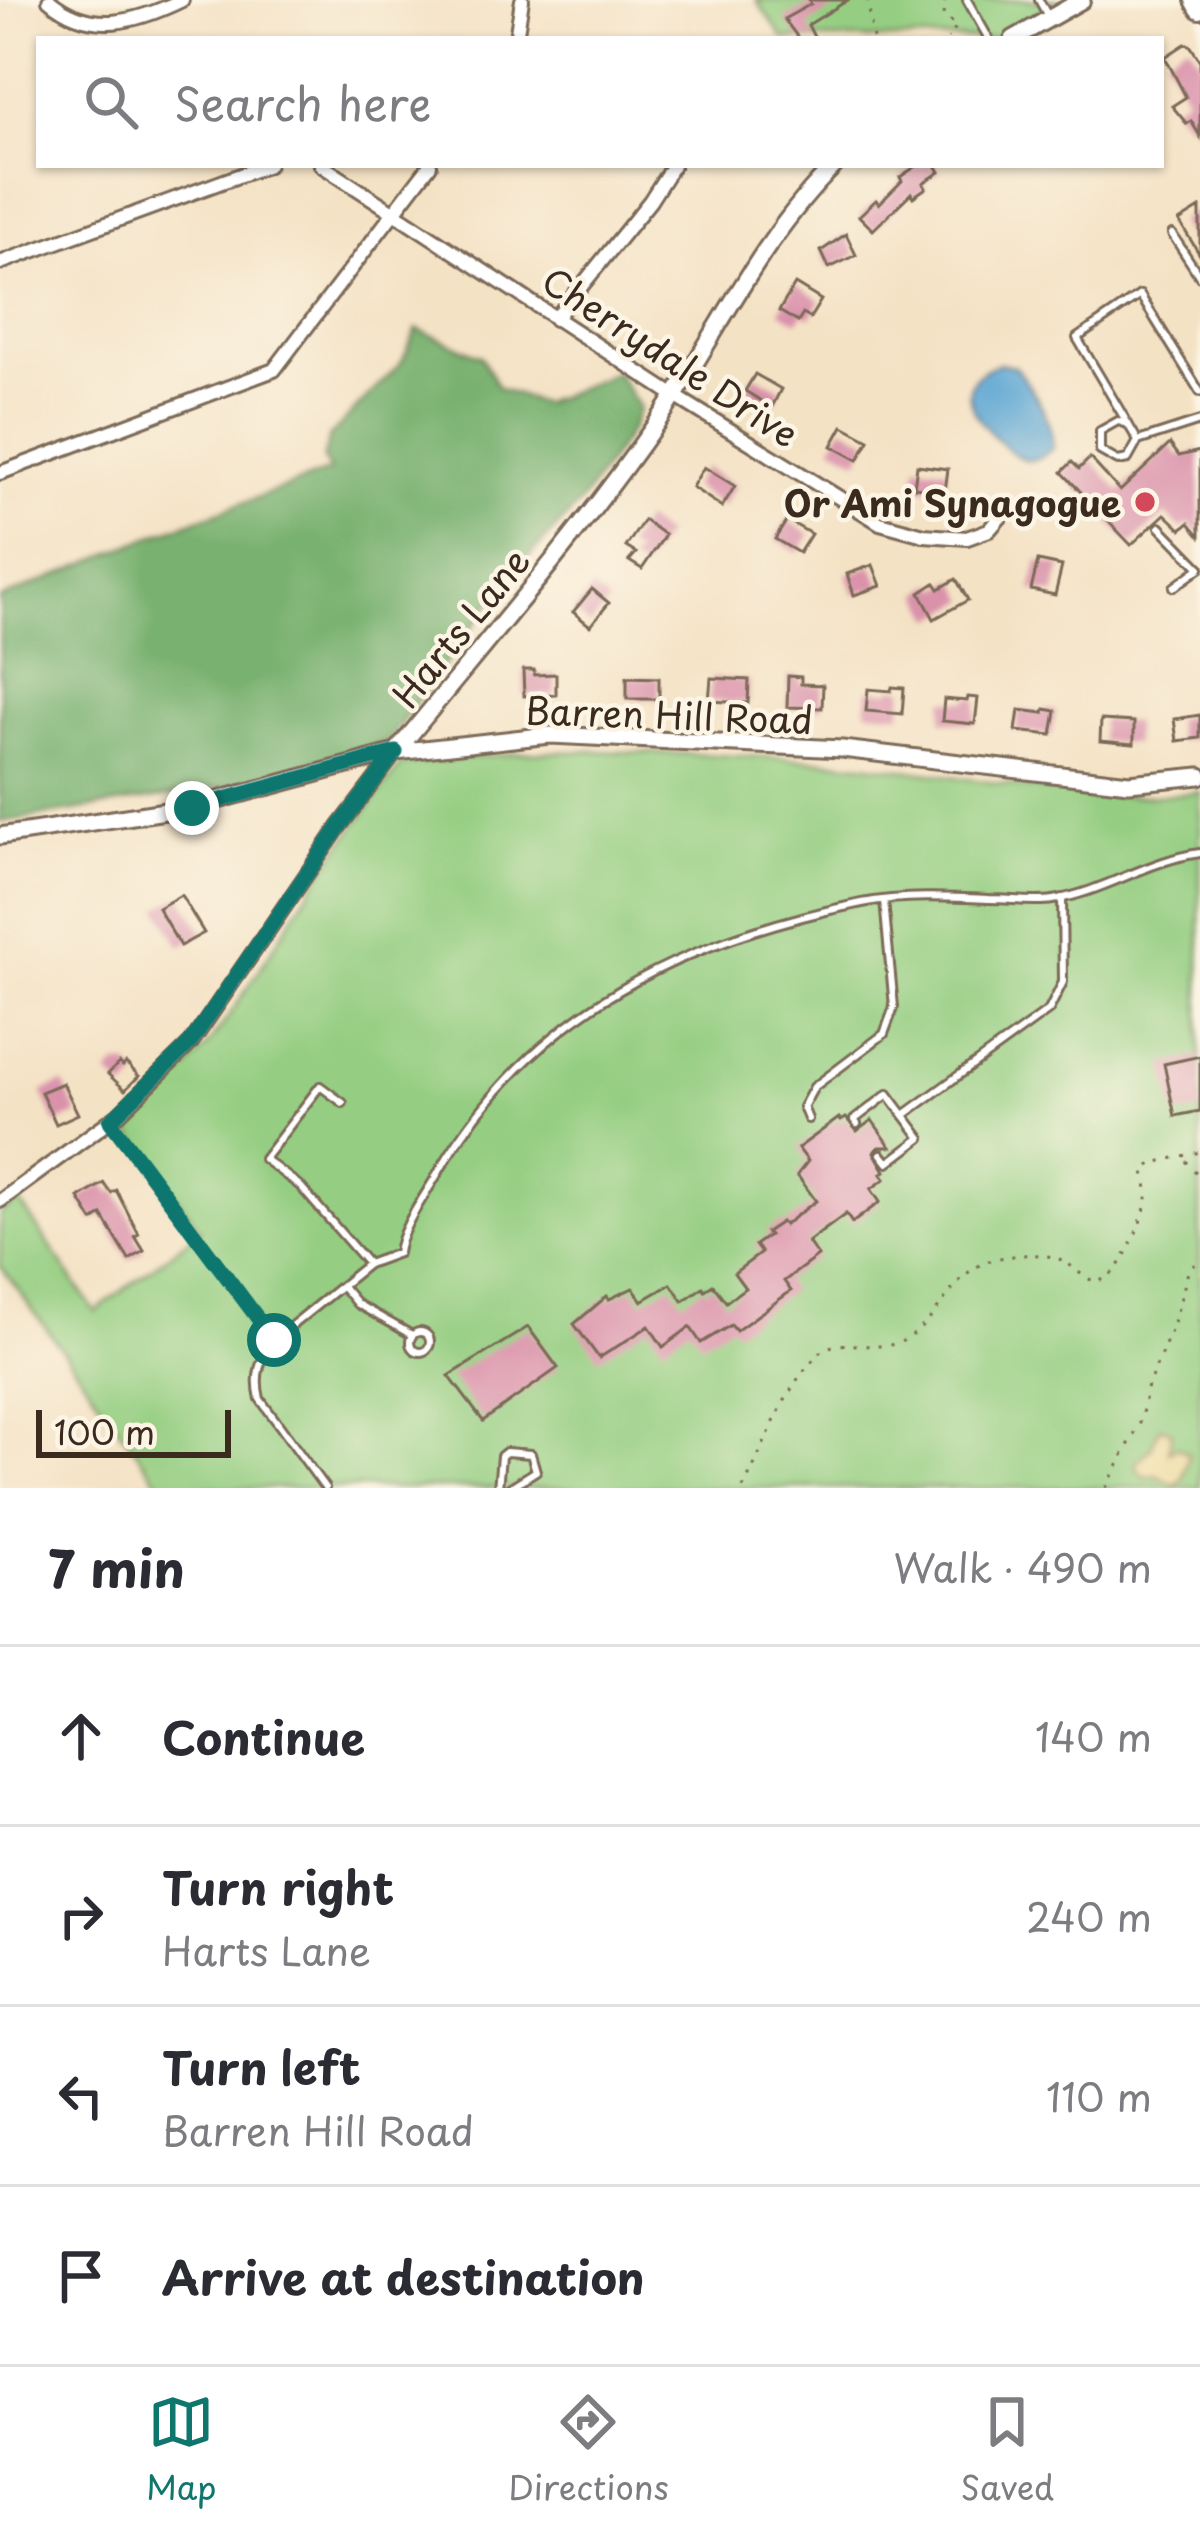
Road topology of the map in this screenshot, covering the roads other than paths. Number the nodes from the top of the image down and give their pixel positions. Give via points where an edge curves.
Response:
1 (49, 0) edge
2 (182, 0) edge
3 (522, 0) edge
4 (967, 0) edge
5 (1039, 0) edge
6 (1082, 0) edge
7 (1195, 0) edge
8 (1200, 9) edge
9 (1050, 18) junction
10 (516, 36) edge
11 (987, 36) edge
12 (1018, 36) edge
13 (260, 168) edge
14 (326, 168) edge
15 (428, 168) edge
16 (671, 168) edge
17 (832, 168) edge
18 (396, 212) junction
19 (1172, 234) dead end
20 (0, 263) edge
21 (1200, 277) edge
22 (555, 319) junction
23 (1200, 392) edge
24 (675, 396) junction
25 (1200, 421) edge
26 (1128, 424) junction
27 (1138, 441) junction
28 (0, 473) edge
29 (1002, 515) dead end
30 (1160, 527) dead end
31 (1200, 568) edge
32 (1174, 586) dead end
33 (396, 752) junction
34 (1200, 776) edge
35 (0, 836) edge
36 (1200, 853) edge
37 (1062, 898) junction
38 (884, 900) junction
39 (343, 1103) dead end
40 (904, 1115) junction
41 (808, 1119) dead end
42 (110, 1121) junction
43 (857, 1124) dead end
44 (881, 1154) dead end
45 (0, 1201) edge
46 (368, 1264) junction
47 (342, 1286) junction
48 (412, 1335) dead end
49 (274, 1340) junction
50 (325, 1488) edge
51 (498, 1488) edge
52 (509, 1488) edge

1 - 2 street via 73,16 117,23
3 - 10 street
4 - 11 lane
5 - 9 lane
6 - 9 street
7 - 8 main road
9 - 12 street
13 - 20 street
14 - 18 street, Cherrydale Drive
15 - 18 street
16 - 22 street
17 - 24 street, Harts Lane via 780,231
18 - 22 street, Cherrydale Drive
18 - 28 street via 274,370
19 - 21 lane
22 - 24 street, Cherrydale Drive
23 - 26 lane via 1140,296 1077,338
24 - 29 street, Cherrydale Drive via 880,523 967,538
24 - 33 street, Harts Lane via 606,496
25 - 27 lane
26 - 27 lane
26 - 27 lane via 1108,424 1100,451 1128,459
30 - 31 lane
31 - 32 lane
33 - 34 street, Barren Hill Road via 550,735 626,737 842,749 1130,783
33 - 35 street, Barren Hill Road via 192,808
33 - 42 street, Harts Lane via 190,1043
36 - 37 lane
37 - 38 lane
37 - 40 lane via 1063,982 1049,1010
38 - 41 lane via 890,1024 814,1087 803,1107
38 - 46 lane via 749,930 650,970 592,1004 466,1124 398,1253
39 - 46 lane via 320,1086 264,1159 300,1186
40 - 43 lane via 888,1094
40 - 44 lane via 921,1138 888,1163
42 - 45 street, Harts Lane
42 - 49 lane
46 - 47 lane
47 - 48 lane via 379,1320
47 - 49 lane
49 - 50 lane via 257,1369 260,1399
51 - 52 lane via 501,1456 531,1454 536,1471

